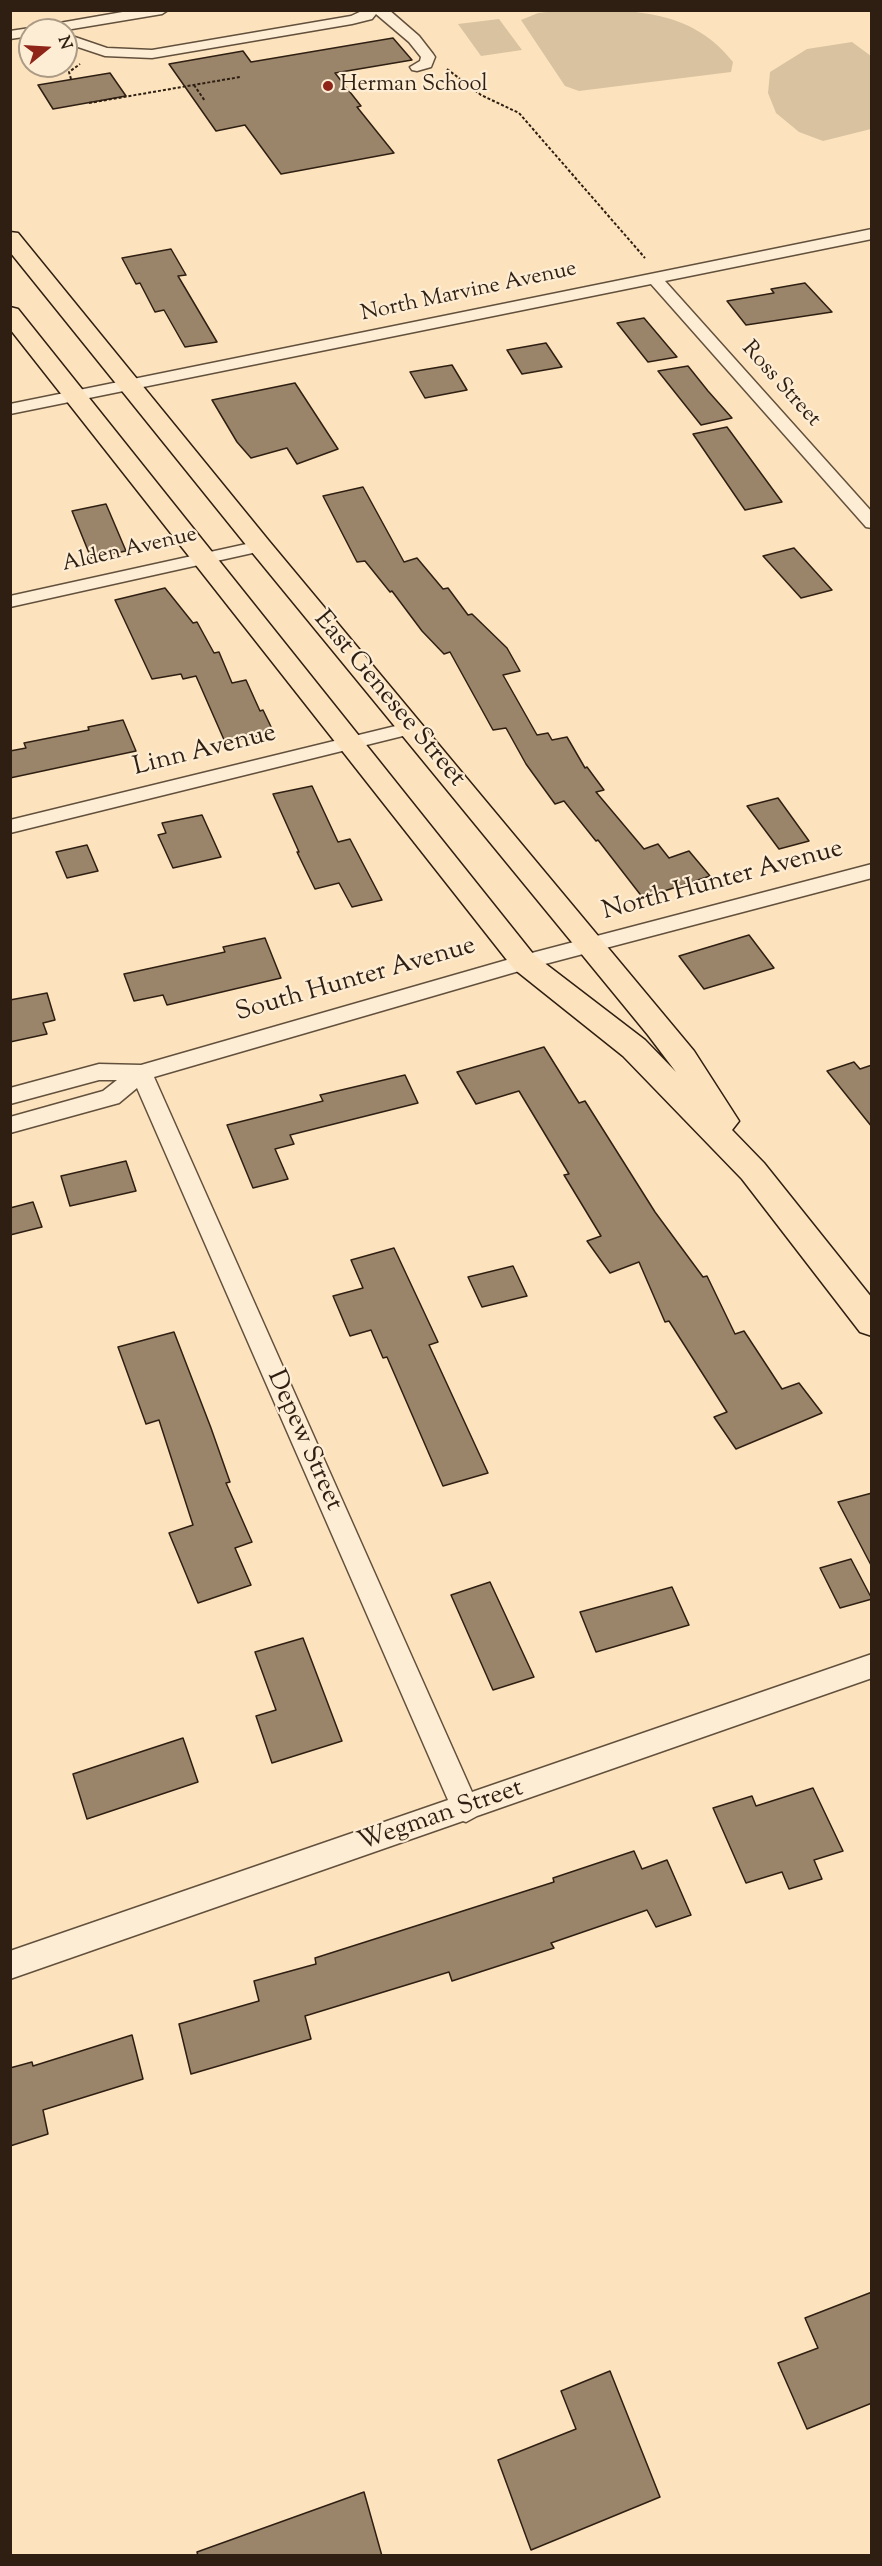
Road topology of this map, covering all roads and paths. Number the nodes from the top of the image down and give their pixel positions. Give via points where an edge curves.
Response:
1 (162, 10) edge
2 (372, 10) edge
3 (380, 10) edge
4 (78, 24) edge
5 (78, 42) edge
6 (422, 64) joint
7 (240, 77) dead end
8 (194, 86) junction
9 (205, 101) dead end
10 (89, 103) dead end
11 (872, 234) edge
12 (10, 238) edge
13 (658, 277) junction
14 (10, 314) edge
15 (131, 385) junction
16 (75, 396) junction
17 (10, 410) edge
18 (872, 522) edge
19 (260, 546) junction
20 (203, 559) junction
21 (10, 602) edge
22 (412, 728) junction
23 (351, 744) junction
24 (10, 827) edge
25 (872, 871) edge
26 (588, 944) junction
27 (524, 962) junction
28 (141, 1073) junction
29 (10, 1096) edge
30 (10, 1125) edge
31 (753, 1171) junction
32 (872, 1323) edge
33 (872, 1666) edge
34 (466, 1809) junction
35 (10, 1965) edge

1 - 4 street
2 - 5 street via 367,16 352,20 152,54 105,52
3 - 6 street via 414,39 428,57
6 - 13 path via 438,63 481,95 519,113
7 - 8 path
8 - 9 path
8 - 10 path
11 - 13 street, North Marvine Avenue
12 - 15 highway, East Genesee Street
13 - 15 street, North Marvine Avenue
13 - 18 street, Ross Street
14 - 16 highway, East Genesee Street
15 - 16 street, North Marvine Avenue
15 - 19 highway, East Genesee Street
16 - 17 street, North Marvine Avenue
16 - 20 highway, East Genesee Street
19 - 20 street, Alden Avenue
19 - 22 highway, East Genesee Street
20 - 21 street, Alden Avenue
20 - 23 highway, East Genesee Street
22 - 23 street, Linn Avenue
22 - 26 highway, East Genesee Street
23 - 24 street, Linn Avenue
23 - 27 highway, East Genesee Street
25 - 26 street, North Hunter Avenue
26 - 27 street, South Hunter Avenue
26 - 31 highway, East Genesee Street via 683,1059
27 - 28 street, South Hunter Avenue
27 - 31 highway, East Genesee Street via 634,1048
28 - 29 street, South Hunter Avenue via 99,1072
28 - 30 street, South Hunter Avenue via 111,1097
28 - 34 street, Depew Street
31 - 32 highway, East Genesee Street
33 - 34 street, Wegman Street
34 - 35 street, Wegman Street

